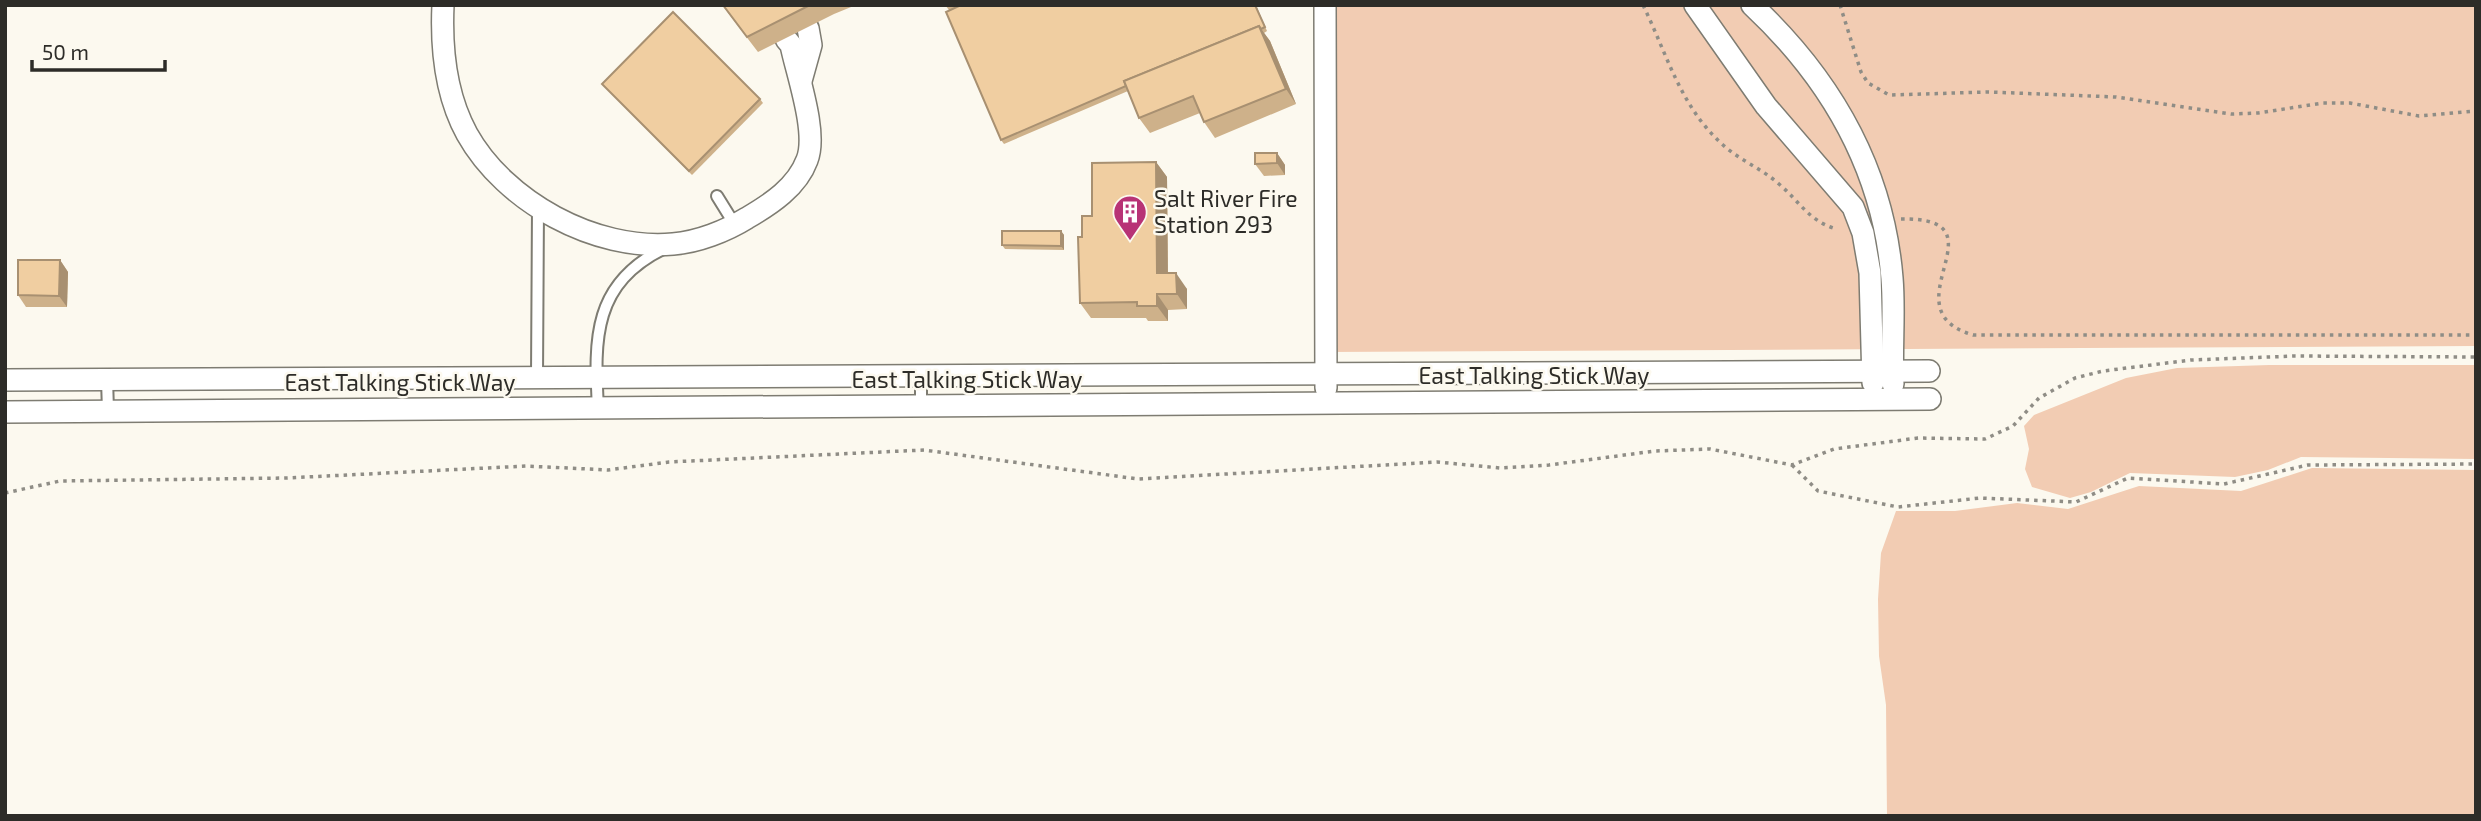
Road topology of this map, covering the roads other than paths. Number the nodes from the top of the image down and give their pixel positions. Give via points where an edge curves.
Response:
1 (443, 5) edge
2 (1325, 5) edge
3 (1695, 5) edge
4 (1752, 5) edge
5 (808, 28) dead end
6 (786, 39) dead end
7 (800, 86) junction
8 (717, 196) dead end
9 (538, 207) junction
10 (735, 225) junction
11 (673, 244) junction
12 (1883, 372) junction
13 (1326, 374) junction
14 (921, 376) junction
15 (596, 377) junction
16 (537, 378) junction
17 (107, 379) junction
18 (5, 380) edge
19 (1288, 389) junction
20 (830, 392) junction
21 (1883, 400) junction
22 (1326, 404) junction
23 (921, 406) junction
24 (598, 408) junction
25 (108, 411) junction
26 (5, 412) edge

1 - 9 street via 446,70 467,134 509,187
2 - 13 street
3 - 12 street via 1766,106 1853,207 1867,251
4 - 12 street via 1811,67 1864,157 1888,239 1893,281
5 - 7 street via 811,46
6 - 7 street
7 - 10 street via 808,122 808,158 796,179 772,203
8 - 10 lane
9 - 11 street via 591,233 630,243
9 - 16 lane
10 - 11 street
11 - 15 lane via 642,260 615,286 601,314
12 - 13 street, East Talking Stick Way
12 - 21 street
12 - 21 street, East Talking Stick Way via 1929,385
13 - 19 street, East Talking Stick Way
13 - 22 street
14 - 19 street, East Talking Stick Way
14 - 20 street, East Talking Stick Way
14 - 23 lane
15 - 16 street, East Talking Stick Way
15 - 20 street, East Talking Stick Way
15 - 24 lane
16 - 17 street, East Talking Stick Way
17 - 18 street, East Talking Stick Way
17 - 25 lane
19 - 22 street, East Talking Stick Way
19 - 23 street, East Talking Stick Way
20 - 23 street, East Talking Stick Way
20 - 24 street, East Talking Stick Way
21 - 22 street, East Talking Stick Way
24 - 25 street, East Talking Stick Way
25 - 26 street, East Talking Stick Way

